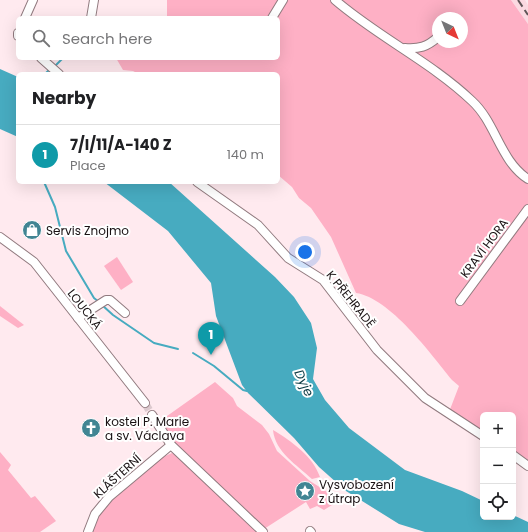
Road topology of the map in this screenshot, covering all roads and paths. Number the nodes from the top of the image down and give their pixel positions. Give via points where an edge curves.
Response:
1 (33, 0) edge
2 (94, 0) edge
3 (283, 0) edge
4 (335, 0) edge
5 (26, 16) edge
6 (91, 16) edge
7 (273, 16) edge
8 (432, 41) edge
9 (403, 48) junction
10 (43, 60) edge
11 (55, 71) edge
12 (528, 179) edge
13 (200, 184) edge
14 (528, 210) edge
15 (0, 237) edge
16 (460, 301) dead end
17 (125, 313) dead end
18 (78, 318) junction
19 (145, 403) tunnel mouth
20 (152, 415) tunnel mouth
21 (480, 434) edge
22 (171, 445) junction
23 (516, 457) edge
24 (528, 466) edge
25 (88, 532) edge
26 (263, 532) edge

1 - 5 street
2 - 6 street
3 - 7 street
4 - 9 street
8 - 9 street via 415,50
9 - 12 street via 473,101 485,115 512,166
10 - 11 street
13 - 21 street, K PŘEHRADĚ via 258,225 288,258 323,280 377,350 425,398
14 - 16 street, KRAVÍ HORA
15 - 18 street, LOUCKÁ via 34,262
17 - 18 street via 110,300
18 - 19 street, LOUCKÁ
20 - 22 street
22 - 25 street, KLÁŠTERNÍ via 109,497 95,514
22 - 26 street
23 - 24 street

